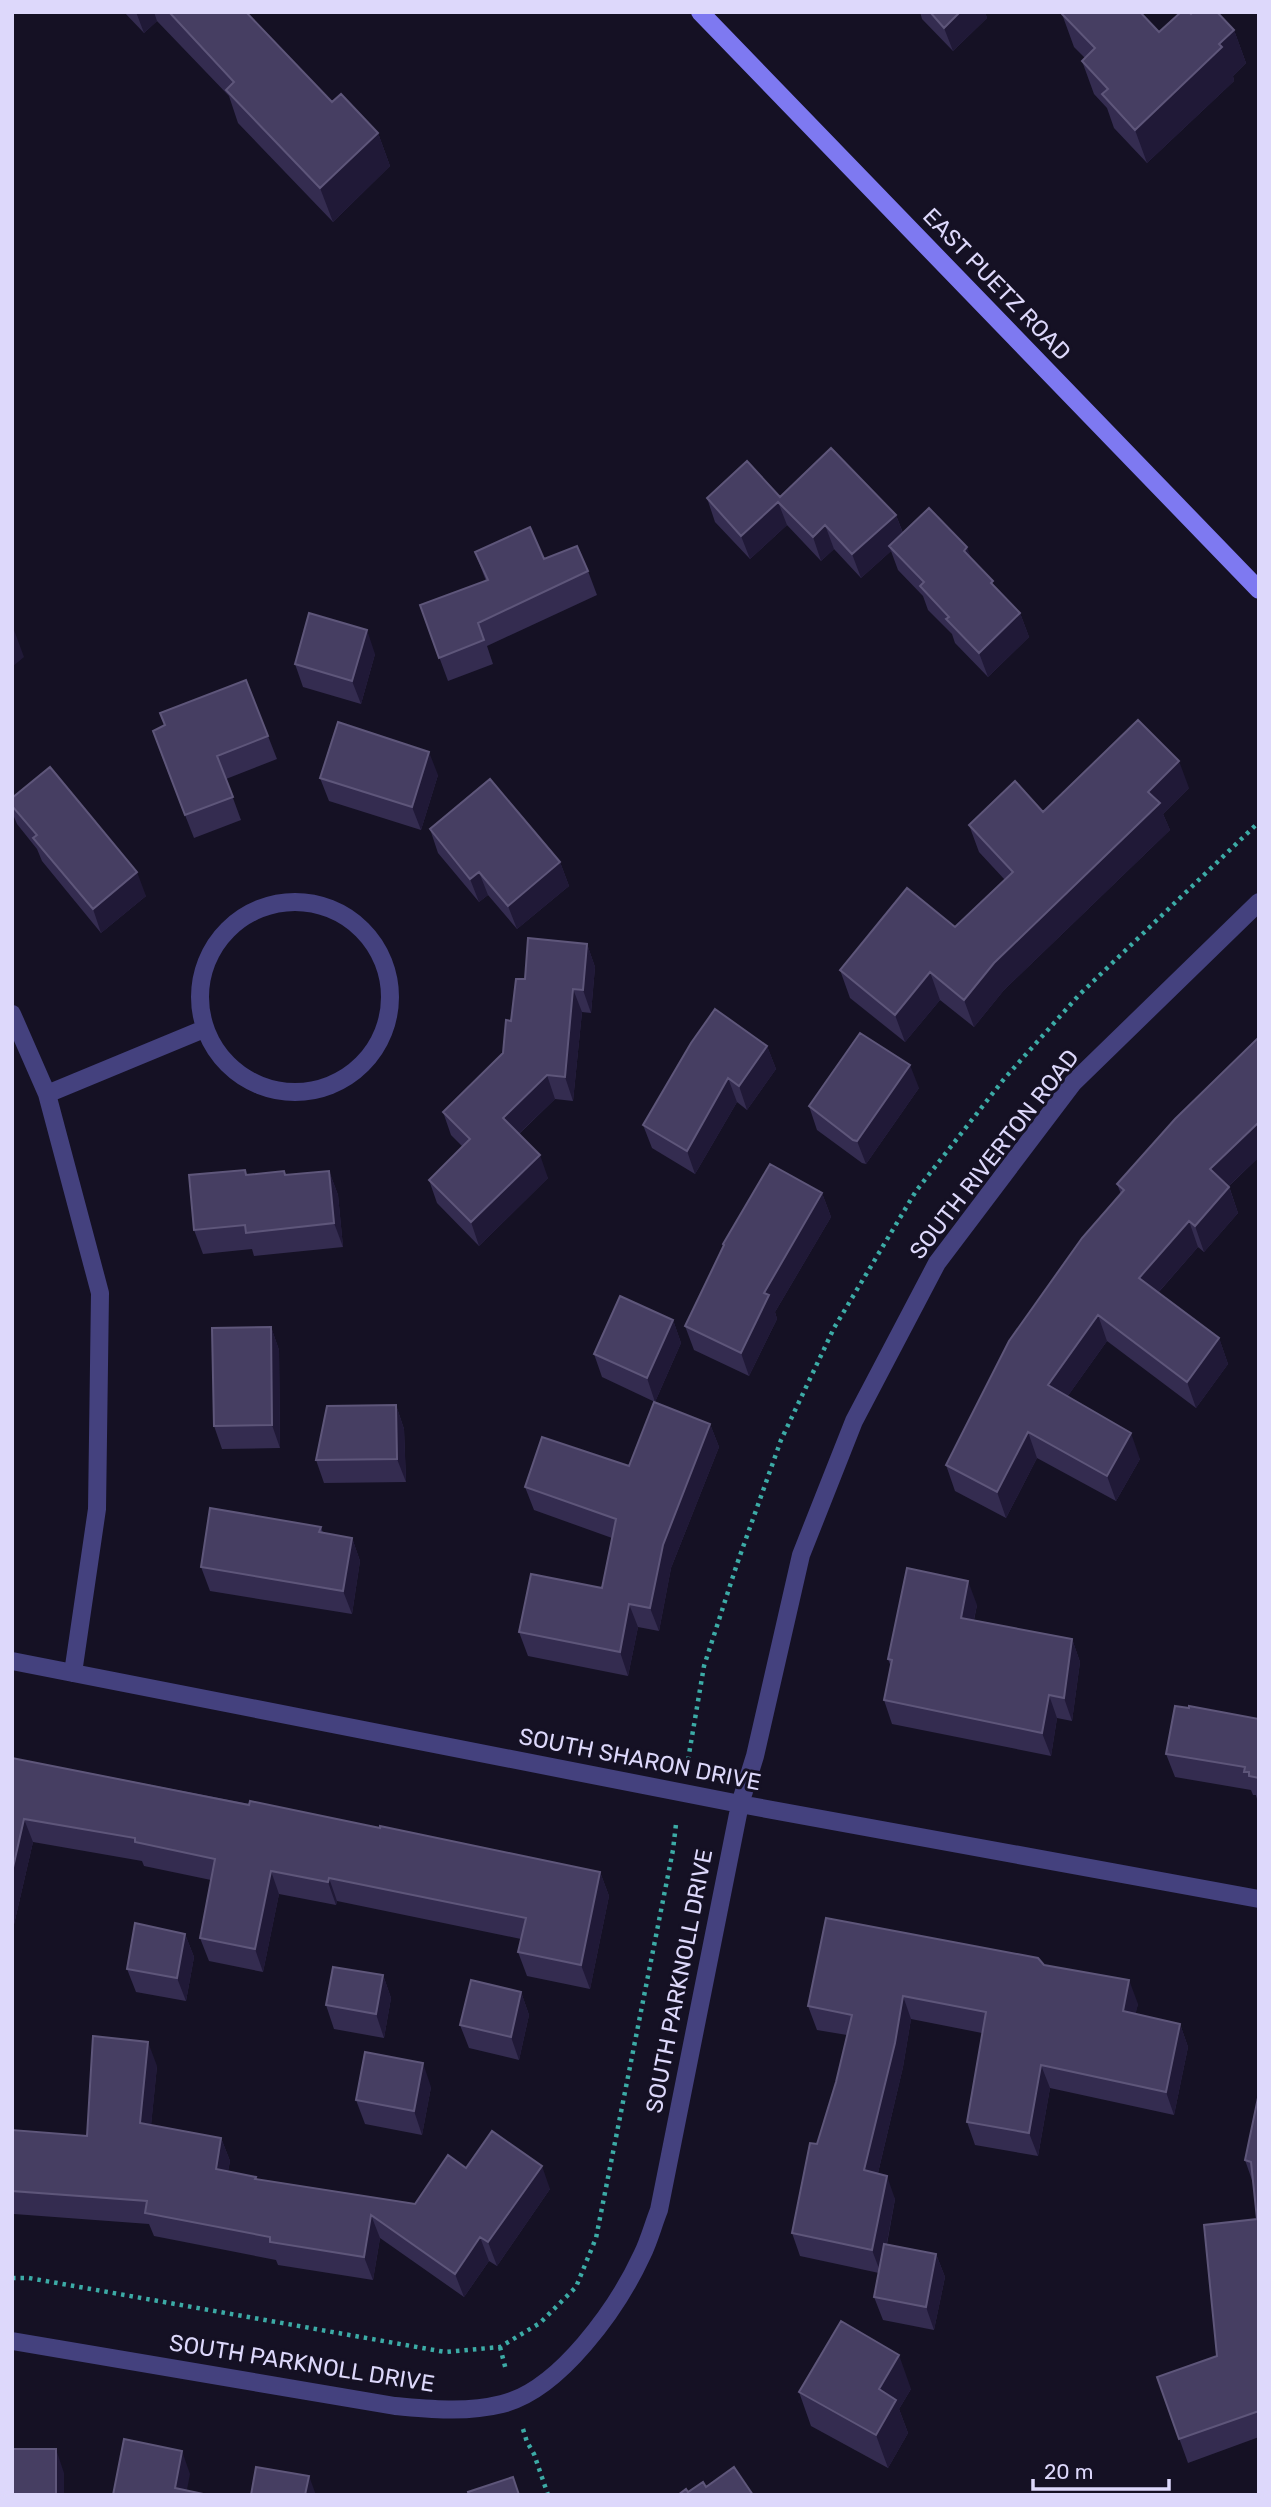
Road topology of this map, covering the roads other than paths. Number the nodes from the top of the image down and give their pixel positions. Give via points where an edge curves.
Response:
1 (700, 12) edge
2 (1259, 590) edge
3 (1259, 902) edge
4 (12, 1014) edge
5 (204, 1029) junction
6 (47, 1094) junction
7 (12, 1661) edge
8 (73, 1673) junction
9 (740, 1804) junction
10 (1259, 1899) edge
11 (12, 2341) edge

1 - 2 street, EAST PUETZ ROAD
3 - 9 street, SOUTH RIVERTON ROAD via 1073,1083 937,1263 854,1421 801,1555
4 - 6 street
5 - 5 street via 219,1056 242,1077 269,1090 301,1093 331,1087 358,1071 377,1047 389,1018 390,987 382,956 363,929 337,911 306,901 274,903 244,915 219,936 204,965 199,997
5 - 6 street
6 - 8 street via 100,1293 97,1508
7 - 8 street, SOUTH SHARON DRIVE
8 - 9 street, SOUTH SHARON DRIVE
9 - 10 street, SOUTH SHARON DRIVE
9 - 11 street, SOUTH PARKNOLL DRIVE via 659,2210 642,2256 612,2309 577,2354 546,2380 502,2404 454,2411 395,2406

